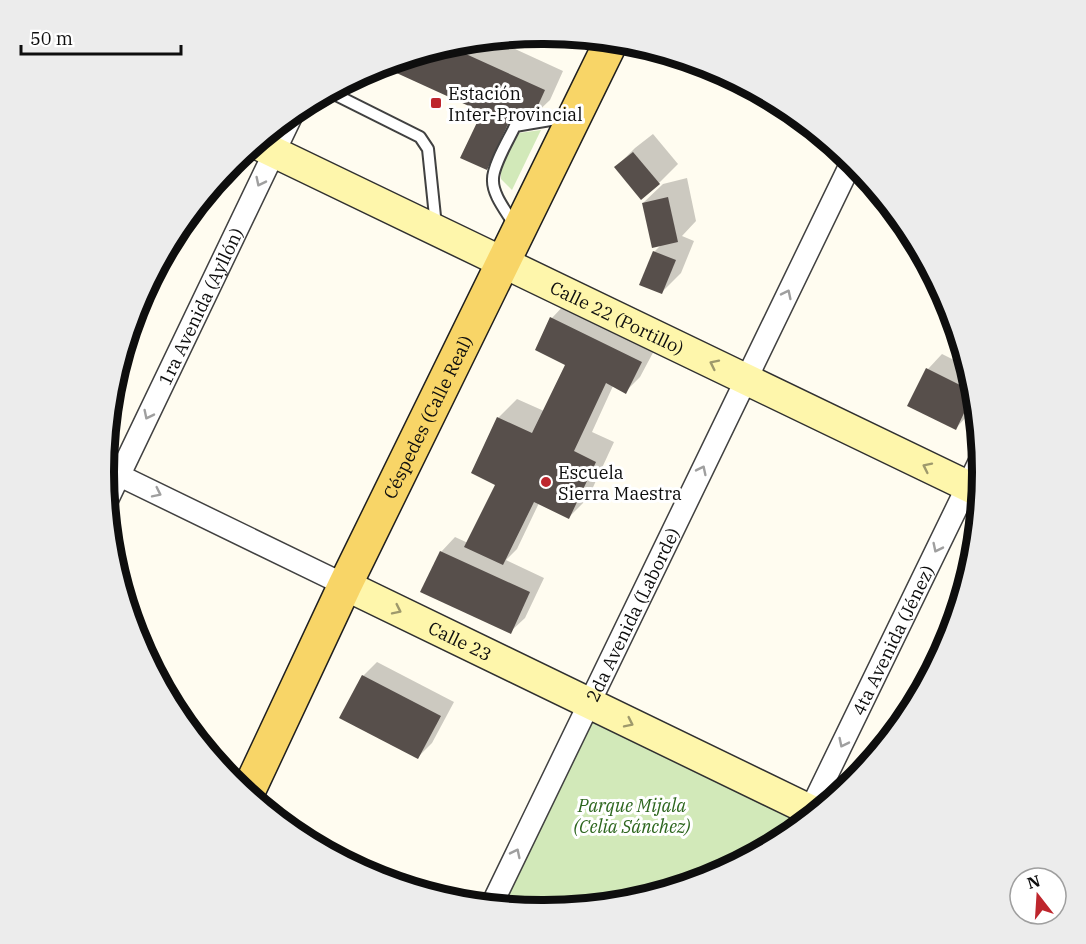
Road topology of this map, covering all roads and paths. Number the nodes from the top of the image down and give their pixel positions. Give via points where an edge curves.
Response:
1 (608, 49) edge
2 (337, 97) edge
3 (575, 116) junction
4 (265, 147) edge
5 (847, 170) edge
6 (436, 229) junction
7 (518, 232) junction
8 (503, 262) junction
9 (746, 379) junction
10 (114, 466) edge
11 (114, 472) edge
12 (971, 488) edge
13 (971, 495) edge
14 (345, 585) junction
15 (589, 703) junction
16 (251, 785) edge
17 (817, 802) edge
18 (804, 812) edge
19 (495, 898) edge

1 - 3 main road, Céspedes (Calle Real)
2 - 6 lane via 420,137 428,149
3 - 7 main road, Céspedes (Calle Real)
3 - 7 lane via 515,126 492,179 496,195
4 - 6 main road, Calle 22 (Portillo)
4 -> 10 street, 1ra Avenida (Ayllón)
9 -> 5 street, 2da Avenida (Laborde)
6 - 8 main road, Calle 22 (Portillo)
7 - 8 main road, Céspedes (Calle Real)
9 -> 8 main road, Calle 22 (Portillo)
8 - 14 main road, Céspedes (Calle Real)
12 -> 9 main road, Calle 22 (Portillo)
15 -> 9 street, 2da Avenida (Laborde)
11 -> 14 street, Calle 23
13 -> 17 street, 4ta Avenida (Jénez)
14 -> 15 main road, Calle 23
14 - 16 main road, Céspedes (Calle Real)
15 -> 18 main road, Calle 23
19 -> 15 street, 2da Avenida (Laborde)

